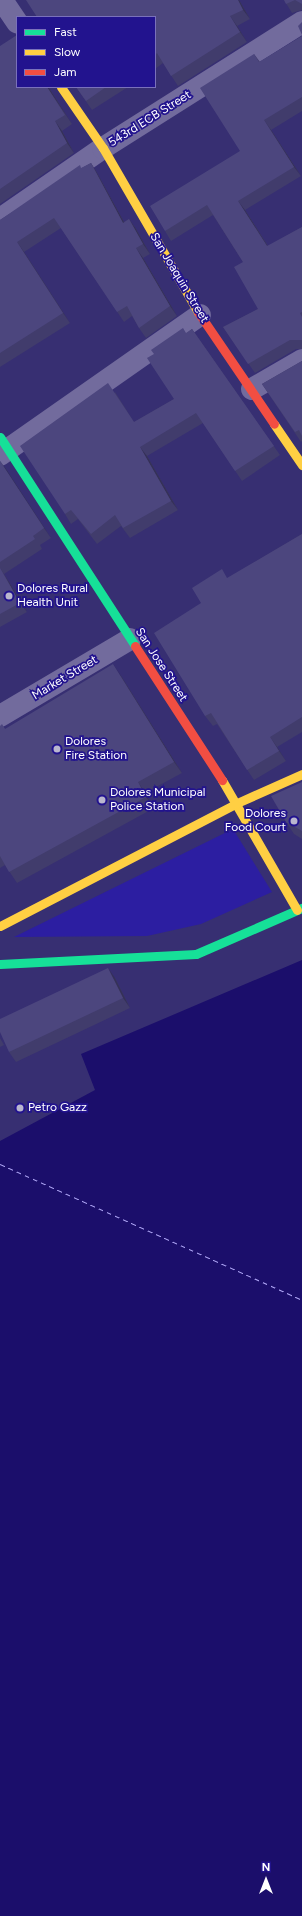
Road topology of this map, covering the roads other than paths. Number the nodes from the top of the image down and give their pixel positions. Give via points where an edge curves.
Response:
1 (2, 0) edge
2 (16, 21) edge
3 (302, 22) edge
4 (62, 88) edge
5 (103, 148) junction
6 (0, 219) edge
7 (200, 315) junction
8 (302, 360) edge
9 (252, 389) junction
10 (3, 447) edge
11 (302, 465) edge
12 (130, 639) junction
13 (0, 716) edge
14 (302, 774) edge
15 (237, 803) junction
16 (300, 909) edge
17 (0, 926) edge
18 (0, 964) edge

1 - 2 street
3 - 5 street, 543rd ECB Street
4 - 5 street, San Joaquin Street
5 - 6 street, 543rd ECB Street
5 - 7 street, San Joaquin Street
7 - 9 street, San Joaquin Street
7 - 10 street
8 - 9 street
9 - 11 street, San Joaquin Street
10 - 12 street, San Jose Street
12 - 13 street, Market Street
12 - 15 street, San Jose Street
14 - 15 street
15 - 16 street, San Jose Street
15 - 17 street
16 - 18 street via 196,954

